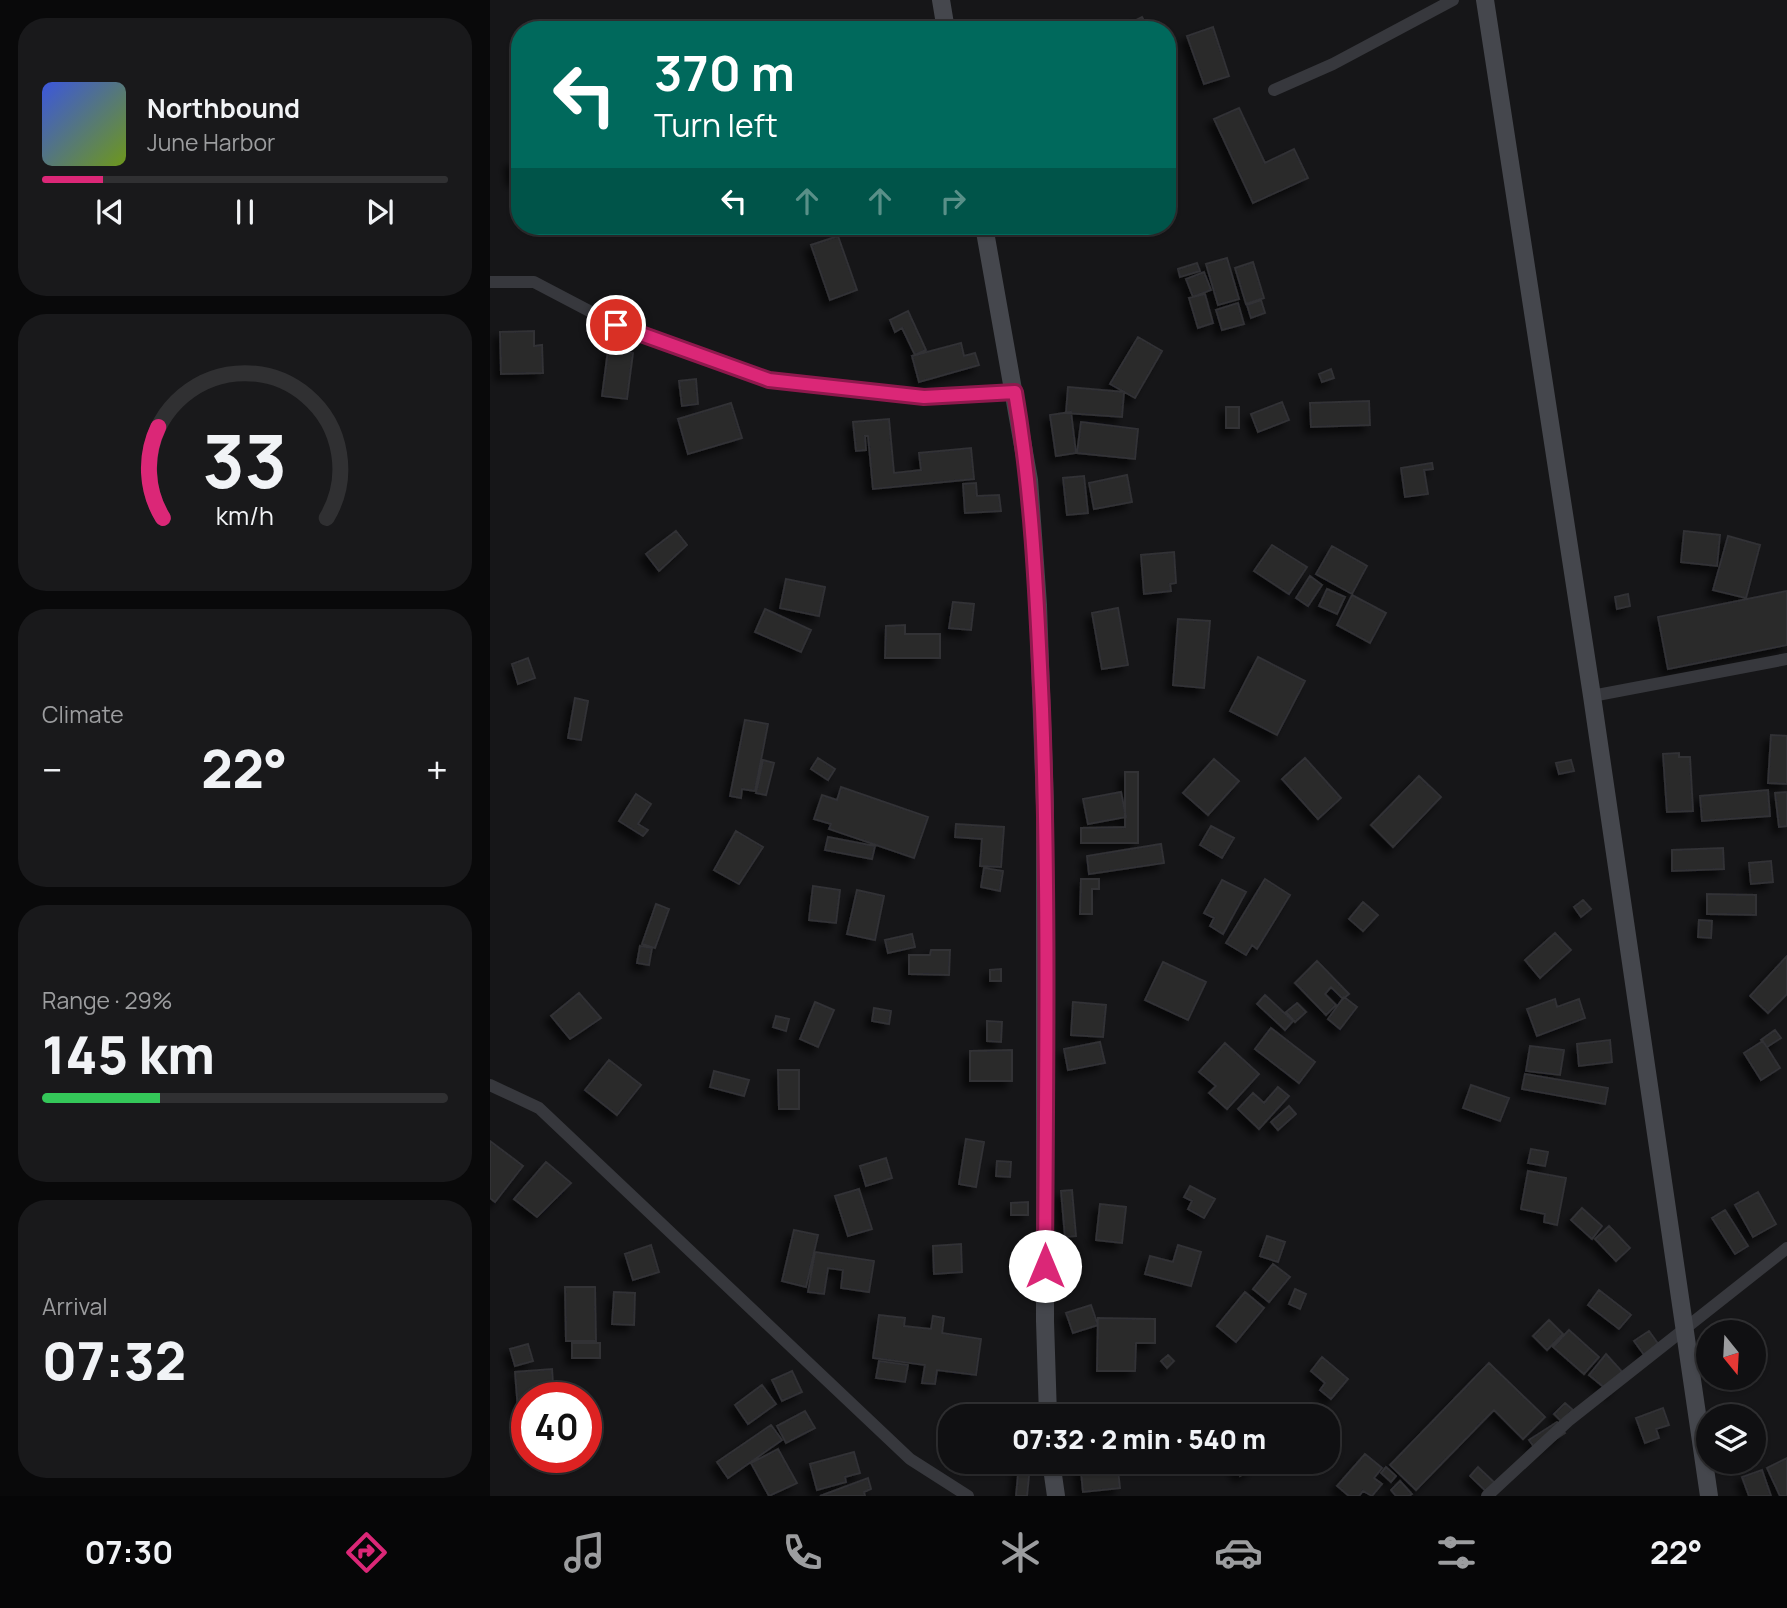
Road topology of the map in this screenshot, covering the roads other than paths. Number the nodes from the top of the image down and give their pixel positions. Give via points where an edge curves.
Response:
1 (941, 0) edge
2 (1453, 0) edge
3 (1485, 0) edge
4 (944, 21) edge
5 (1274, 90) dead end
6 (986, 235) edge
7 (490, 282) edge
8 (1015, 392) junction
9 (1787, 659) edge
10 (1592, 695) junction
11 (490, 1085) edge
12 (1787, 1248) edge
13 (1684, 1327) junction
14 (1048, 1404) edge
15 (1053, 1474) edge
16 (968, 1496) edge
17 (1056, 1496) edge
18 (1487, 1496) edge
19 (1709, 1496) edge

1 - 4 main road
2 - 5 street
3 - 10 main road
6 - 8 main road
7 - 8 street via 534,282 616,325 769,380 924,397
8 - 14 main road via 1029,480 1045,793
9 - 10 street
10 - 13 main road
11 - 16 street via 539,1108 910,1459
12 - 13 street
13 - 18 street via 1568,1421
13 - 19 main road
15 - 17 main road

